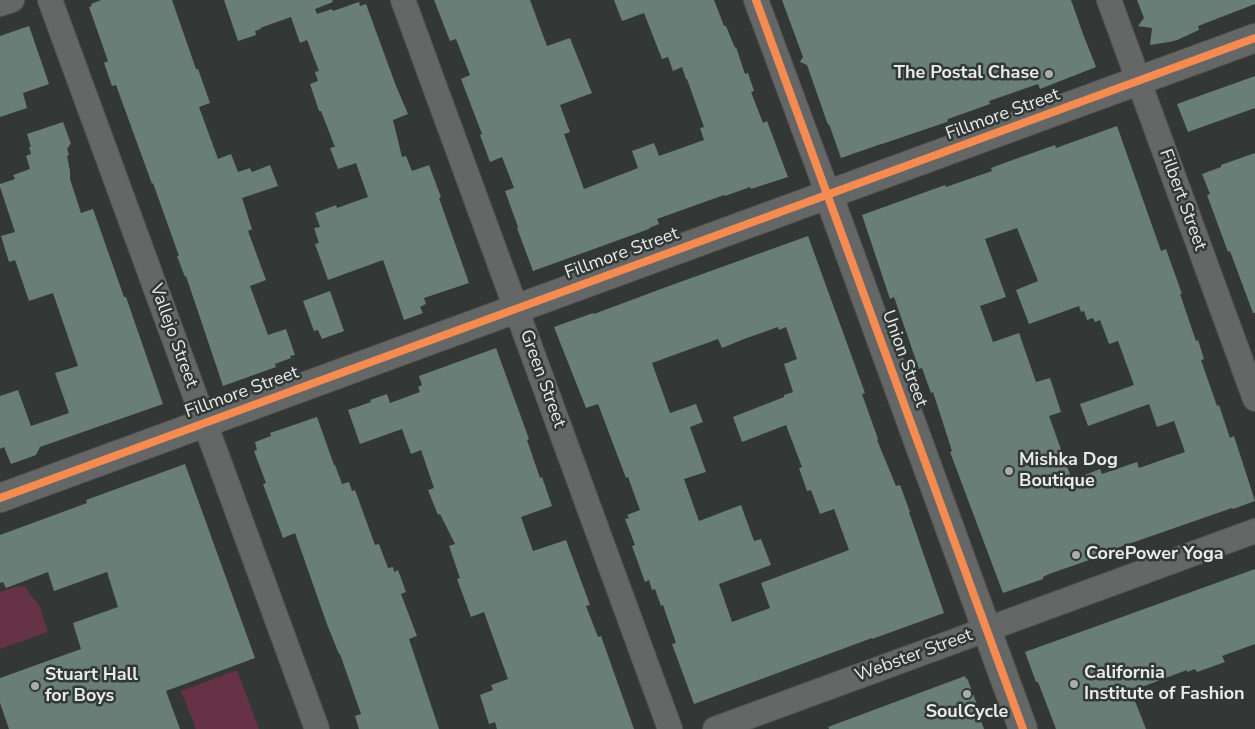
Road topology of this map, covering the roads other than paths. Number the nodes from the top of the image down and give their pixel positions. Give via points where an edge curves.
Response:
1 (12, 0) edge
2 (50, 0) edge
3 (404, 0) edge
4 (756, 0) edge
5 (1109, 0) edge
6 (0, 4) edge
7 (1255, 38) edge
8 (1138, 81) junction
9 (828, 194) junction
10 (516, 308) junction
11 (1255, 399) edge
12 (205, 422) junction
13 (0, 498) edge
14 (1255, 531) edge
15 (987, 629) junction
16 (317, 729) edge
17 (670, 729) edge
18 (715, 729) edge
19 (1023, 729) edge

1 - 6 street
2 - 12 street, Vallejo Street
3 - 10 street, Green Street
4 - 9 street, Union Street
5 - 8 street, Filbert Street
7 - 8 street, Fillmore Street
8 - 9 street, Fillmore Street
8 - 11 street, Filbert Street
9 - 10 street, Fillmore Street
9 - 15 street, Union Street
10 - 12 street, Fillmore Street
10 - 17 street, Green Street
12 - 13 street, Fillmore Street
12 - 16 street, Vallejo Street
14 - 15 street, Webster Street
15 - 18 street, Webster Street
15 - 19 street, Union Street

